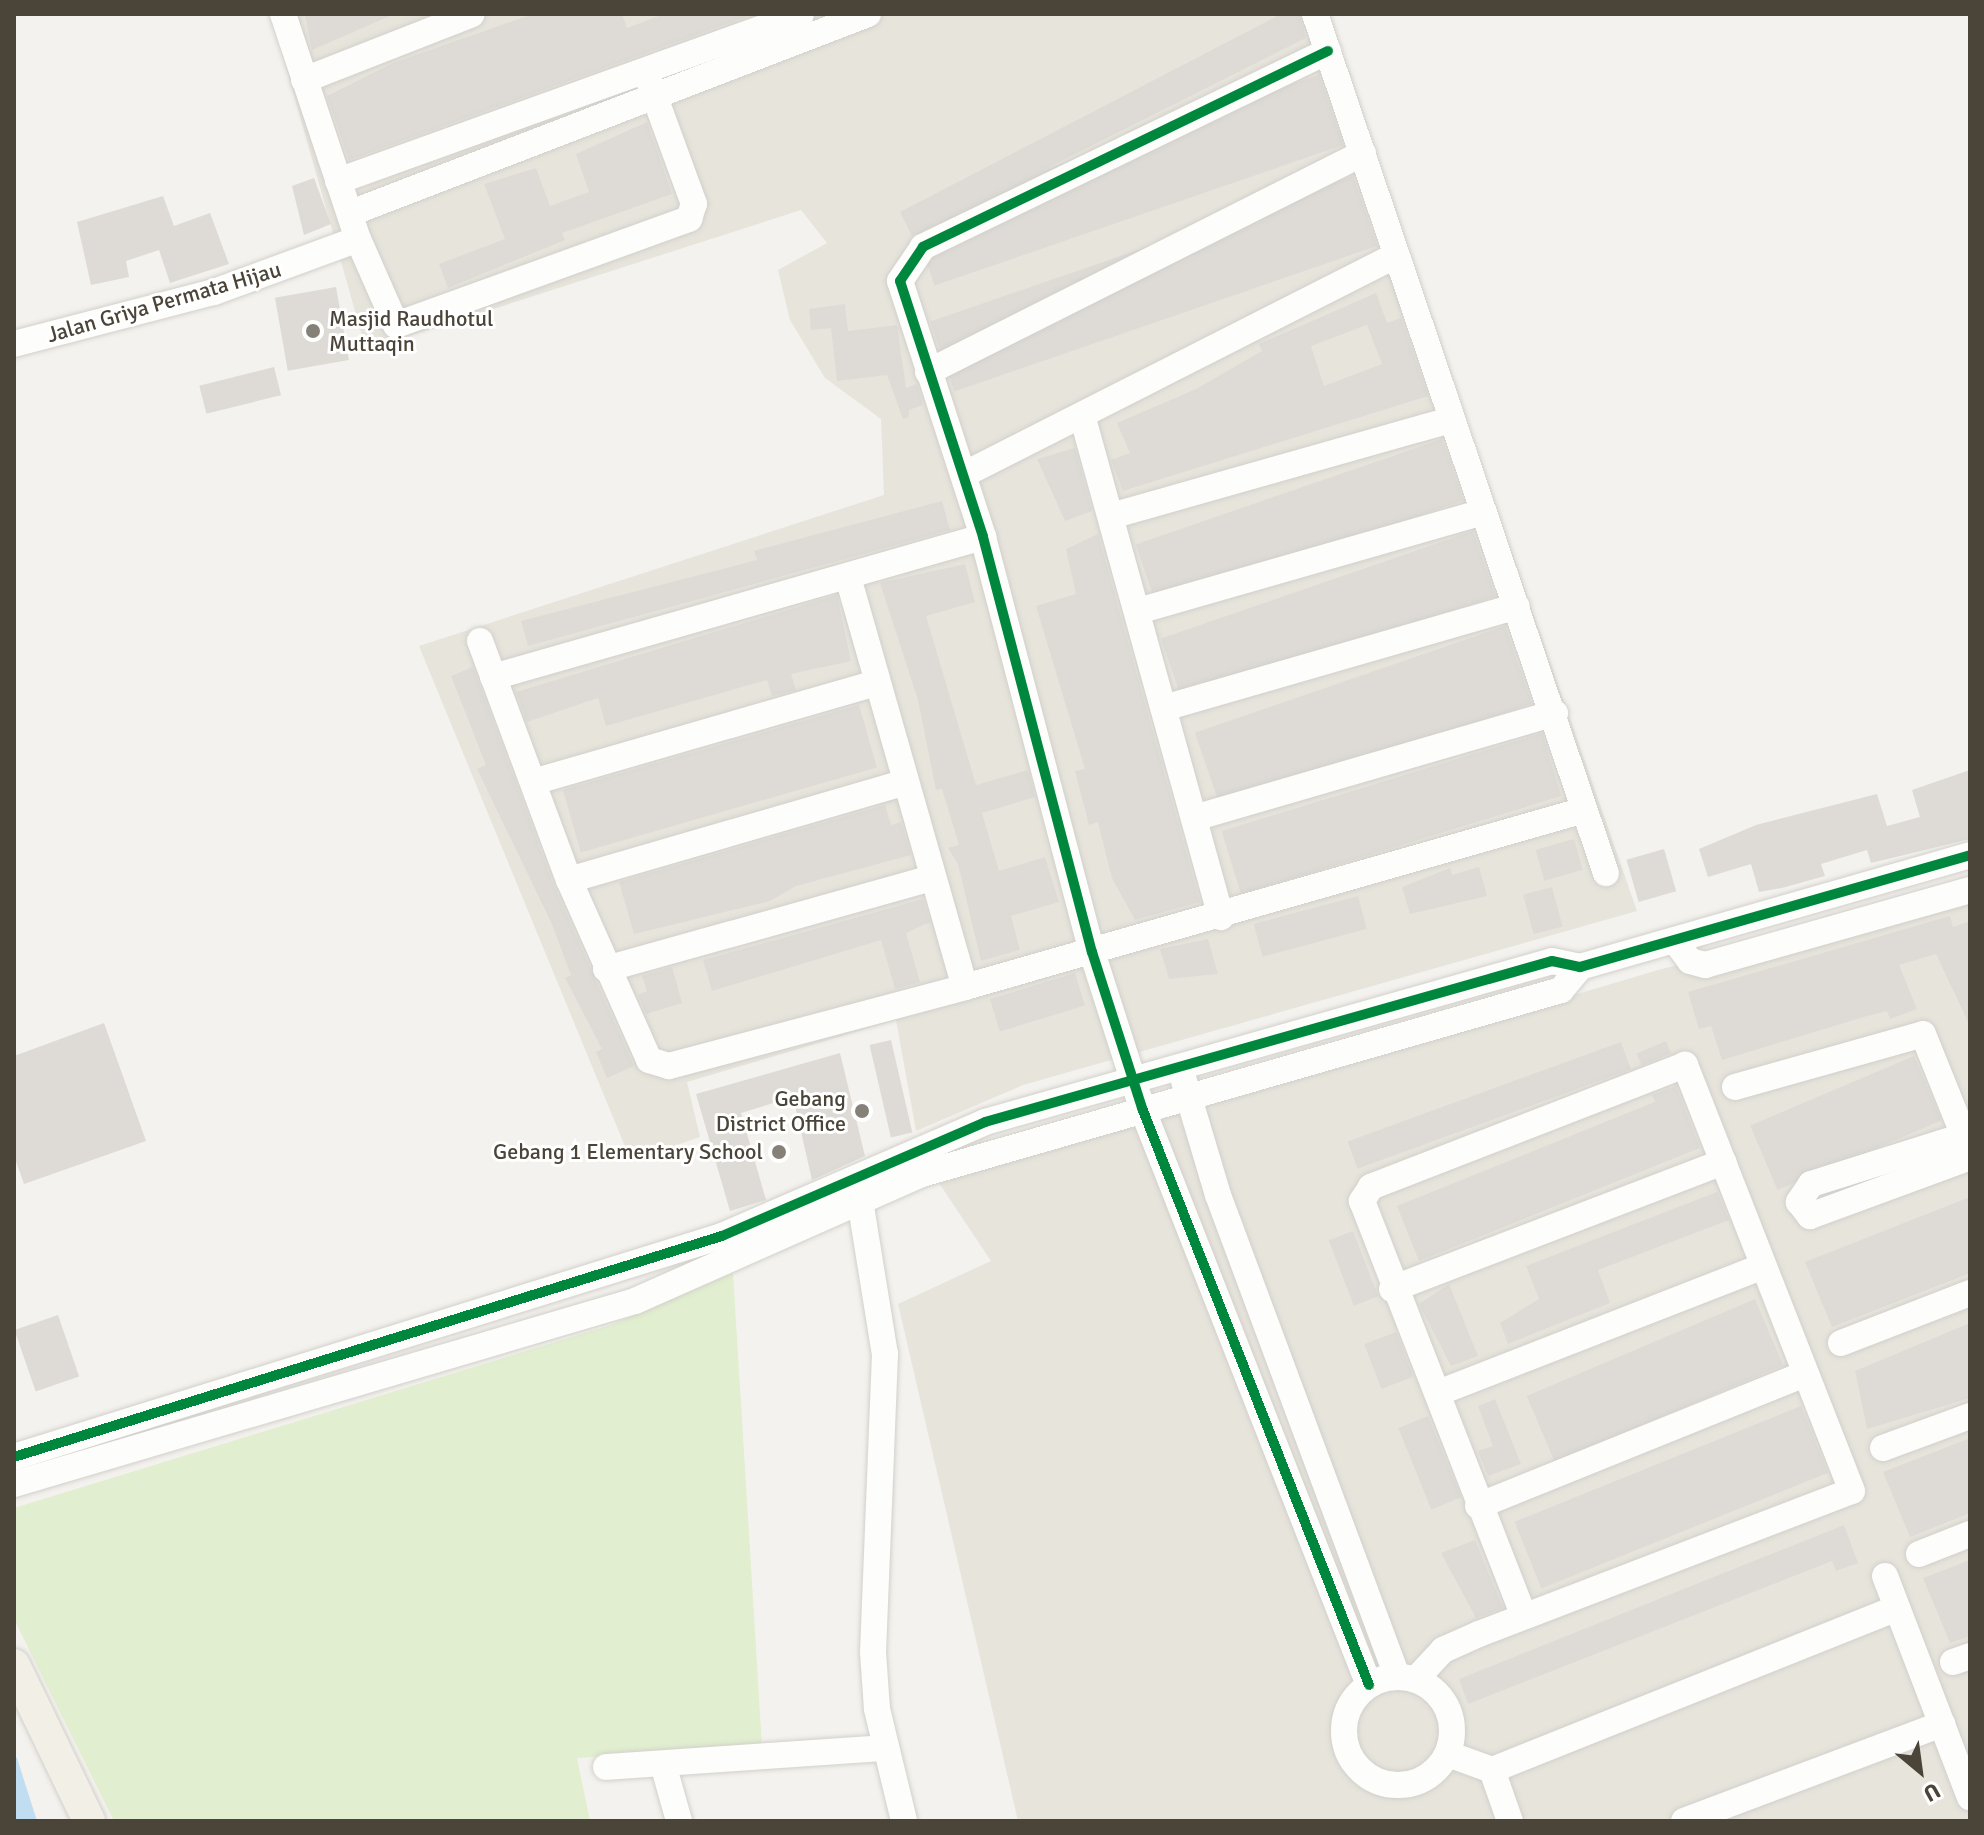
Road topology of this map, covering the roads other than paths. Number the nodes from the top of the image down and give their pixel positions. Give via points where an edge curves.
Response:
1 (283, 14) edge
2 (472, 14) edge
3 (801, 14) edge
4 (868, 14) edge
5 (1315, 14) edge
6 (767, 30) edge
7 (1328, 51) junction
8 (304, 80) junction
9 (650, 84) junction
10 (1363, 153) junction
11 (338, 181) junction
12 (351, 213) junction
13 (358, 239) junction
14 (1397, 255) junction
15 (14, 344) edge
16 (928, 372) junction
17 (1082, 415) junction
18 (1450, 420) junction
19 (965, 474) junction
20 (1483, 512) junction
21 (1111, 516) junction
22 (983, 537) junction
23 (848, 577) junction
24 (1517, 606) junction
25 (1138, 611) junction
26 (480, 641) dead end
27 (493, 677) junction
28 (877, 683) junction
29 (1164, 708) junction
30 (1555, 713) junction
31 (533, 782) junction
32 (906, 782) junction
33 (1581, 811) junction
34 (1194, 818) junction
35 (1970, 855) edge
36 (1606, 873) dead end
37 (933, 878) junction
38 (569, 880) junction
39 (1970, 890) edge
40 (1221, 917) junction
41 (1675, 941) junction
42 (1092, 952) junction
43 (606, 969) junction
44 (965, 987) junction
45 (1133, 1081) junction
46 (1184, 1083) junction
47 (1735, 1087) dead end
48 (1142, 1108) junction
49 (1969, 1144) edge
50 (1723, 1162) junction
51 (859, 1191) junction
52 (1218, 1195) junction
53 (1183, 1210) junction
54 (1761, 1267) junction
55 (1392, 1289) junction
56 (1970, 1293) edge
57 (484, 1314) junction
58 (494, 1343) junction
59 (1841, 1343) dead end
60 (1804, 1374) junction
61 (1438, 1393) junction
62 (180, 1407) junction
63 (1970, 1416) edge
64 (186, 1434) junction
65 (1883, 1448) dead end
66 (14, 1457) edge
67 (14, 1484) edge
68 (1478, 1506) junction
69 (1970, 1534) edge
70 (1919, 1554) dead end
71 (1885, 1576) dead end
72 (1897, 1608) junction
73 (1523, 1615) junction
74 (14, 1665) edge
75 (1407, 1678) junction
76 (1369, 1685) junction
77 (1942, 1724) junction
78 (884, 1748) junction
79 (1448, 1754) junction
80 (663, 1764) junction
81 (606, 1767) dead end
82 (1492, 1770) junction
83 (1970, 1797) edge
84 (89, 1821) edge
85 (679, 1821) edge
86 (904, 1821) edge
87 (1510, 1821) edge
88 (1684, 1821) edge

1 - 8 street
2 - 8 street
3 - 6 street
4 - 6 street
5 - 7 street
6 - 9 street
7 - 10 street
7 - 16 street via 923,247 900,281
8 - 11 street
9 - 11 street
9 - 12 street
9 - 13 street via 694,204 689,219 396,325
10 - 14 street
10 - 16 street
11 - 12 street
12 - 13 street
13 - 15 street, Jalan Griya Permata Hijau via 214,292
14 - 17 street
14 - 18 street
16 - 19 street
17 - 19 street
17 - 21 street
18 - 20 street
18 - 21 street
19 - 22 street
20 - 24 street
20 - 25 street
21 - 25 street
22 - 23 street
22 - 42 street
23 - 27 street
23 - 28 street
24 - 29 street
24 - 30 street
25 - 29 street
26 - 27 street
27 - 31 street
28 - 31 street
28 - 32 street
29 - 34 street
30 - 33 street
30 - 34 street
31 - 38 street
32 - 37 street
32 - 38 street
33 - 36 street
33 - 40 street
34 - 40 street
35 - 41 street
37 - 43 street
37 - 44 street
38 - 43 street
39 - 41 street via 1705,965 1690,961
40 - 42 street
41 - 46 street via 1580,967 1552,961
42 - 44 street
42 - 45 street
43 - 44 street via 649,1060 669,1066
45 - 46 street
45 - 48 street
45 - 51 street via 985,1122
46 - 48 street
46 - 52 street
47 - 49 street via 1923,1034
48 - 51 street
48 - 53 street
49 - 49 street via 1810,1216 1799,1202 1811,1184
50 - 54 street
50 - 55 street
50 - 55 street via 1685,1065 1371,1187 1362,1201
51 - 57 street
51 - 58 street via 647,1297
51 - 78 street via 885,1354 884,1505 871,1580
52 - 53 street
52 - 75 street
53 - 76 street
54 - 60 street
54 - 61 street
55 - 61 street
56 - 59 street
57 - 58 street
57 - 62 street
58 - 64 street
60 - 68 street
60 - 73 street via 1852,1491
61 - 68 street
62 - 64 street
62 - 66 street
63 - 65 street
64 - 67 street
68 - 73 street
69 - 70 street
71 - 72 street
72 - 77 street
72 - 82 street
73 - 75 street via 1443,1650
74 - 84 main road
75 - 76 street
75 - 79 street via 1448,1709
76 - 79 street via 1344,1722 1344,1739 1360,1770 1408,1785
77 - 83 street
77 - 88 street
78 - 80 street
78 - 86 street
79 - 82 street
80 - 81 street
80 - 85 street
82 - 87 street

